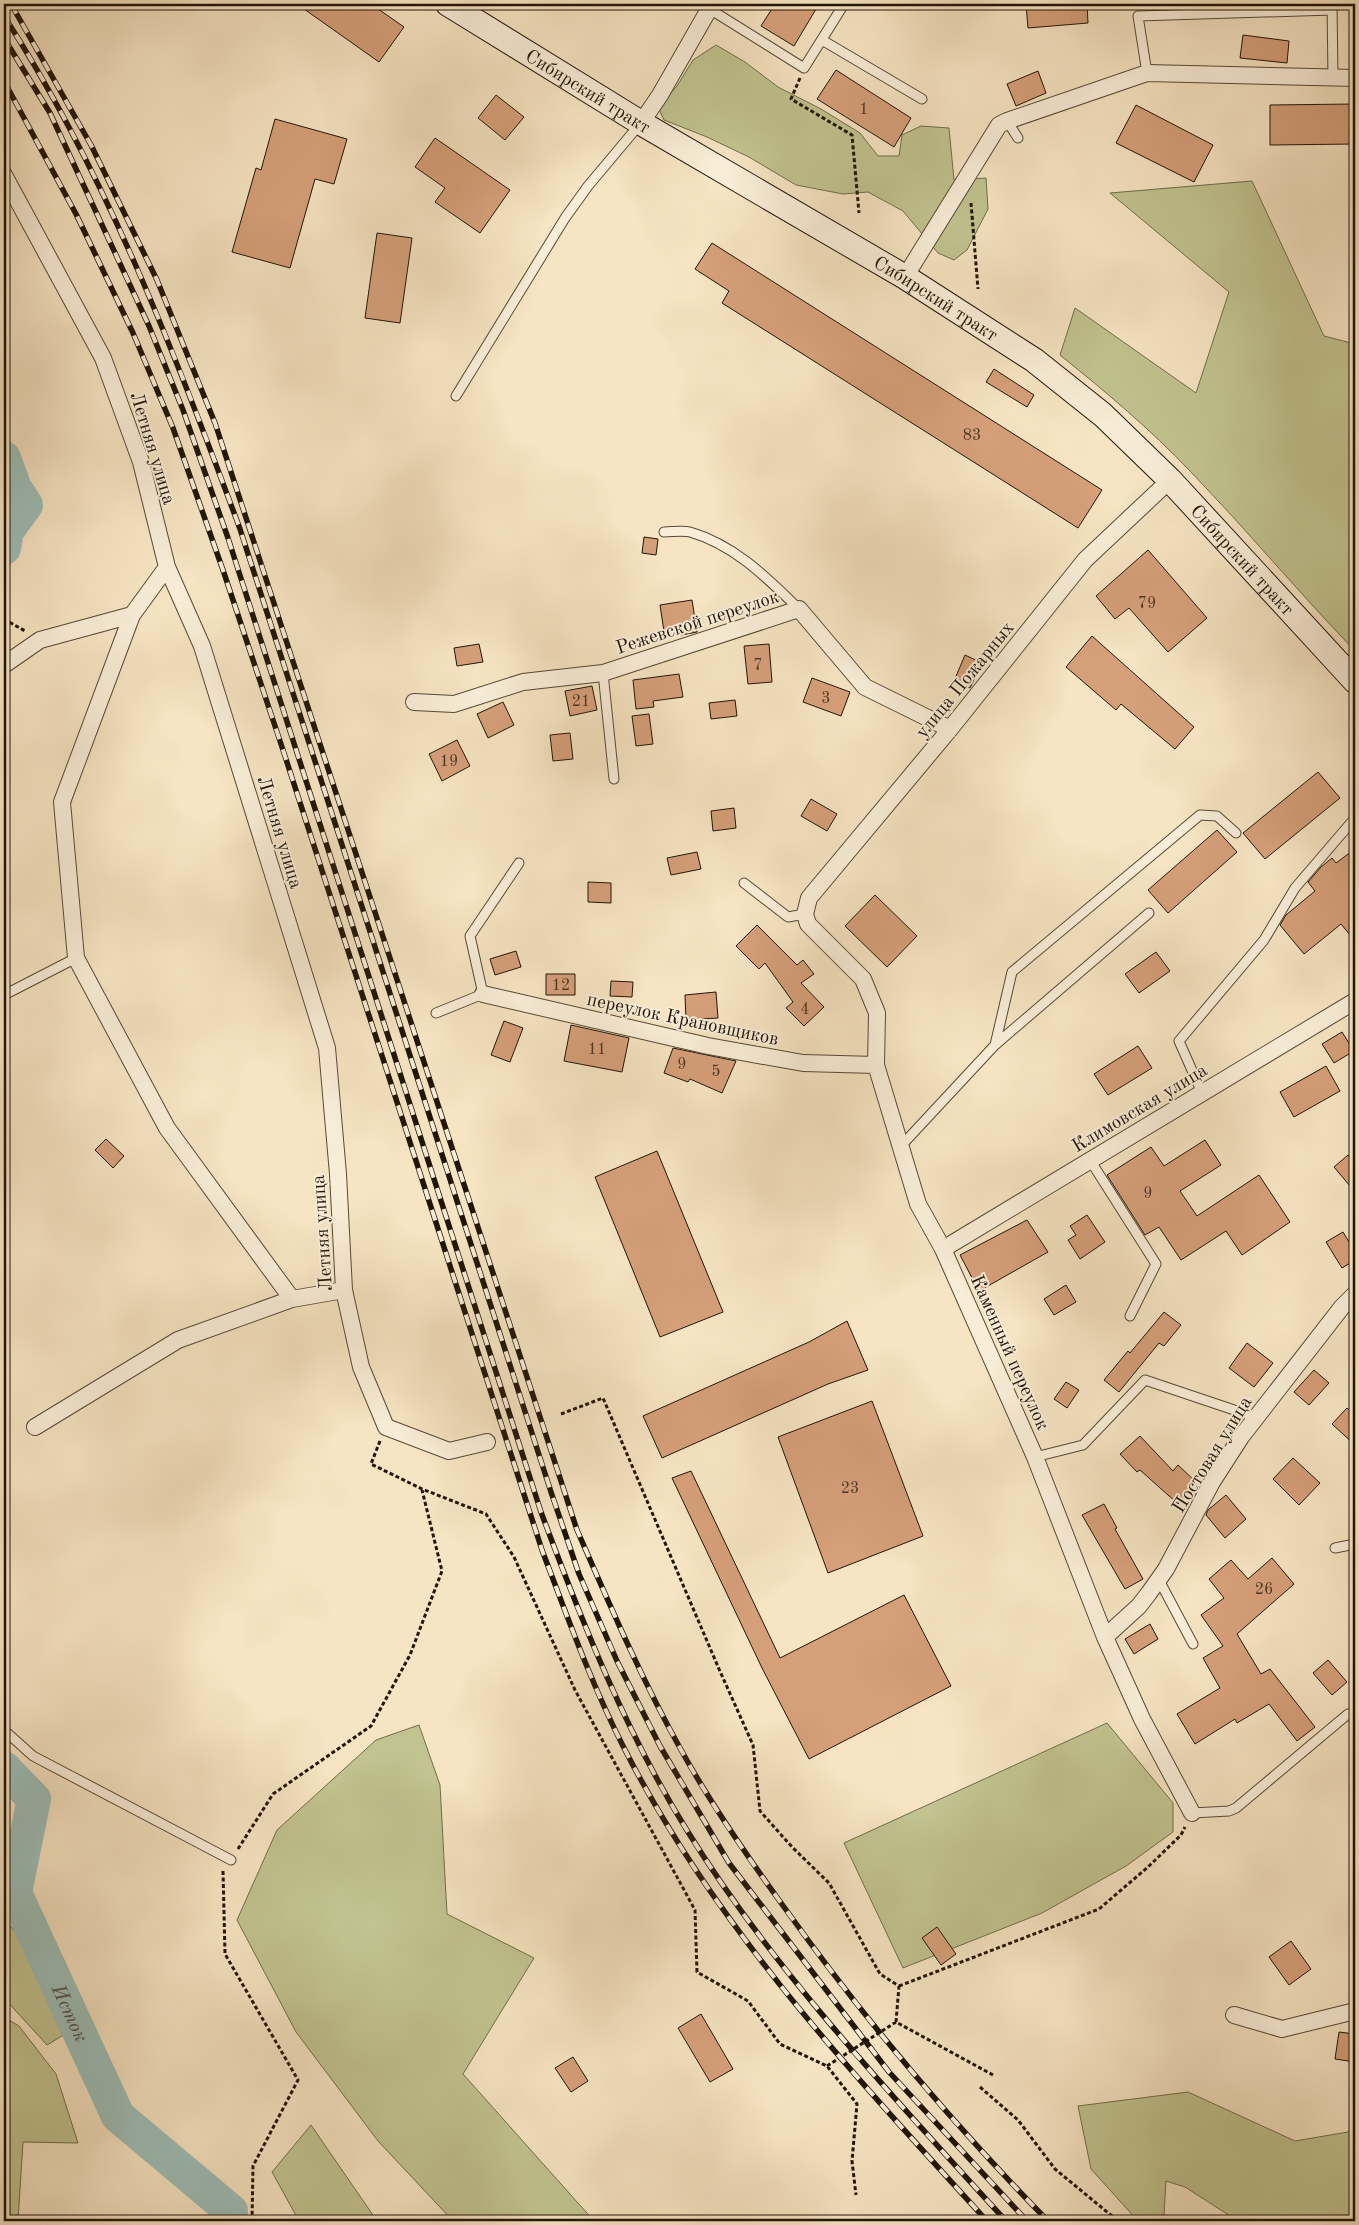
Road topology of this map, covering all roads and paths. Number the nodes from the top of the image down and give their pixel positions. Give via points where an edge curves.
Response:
1 (448, 4) edge
2 (844, 4) edge
3 (709, 6) edge
4 (1332, 7) edge
5 (822, 40) junction
6 (804, 68) junction
7 (1147, 74) junction
8 (1333, 78) junction
9 (1355, 78) edge
10 (922, 99) dead end
11 (1007, 121) junction
12 (641, 123) junction
13 (1018, 138) dead end
14 (969, 172) junction
15 (4, 175) edge
16 (859, 213) dead end
17 (905, 277) junction
18 (978, 289) dead end
19 (456, 396) dead end
20 (1170, 480) junction
21 (664, 532) dead end
22 (167, 567) junction
23 (799, 609) junction
24 (132, 615) junction
25 (4, 665) edge
26 (603, 673) junction
27 (1355, 681) edge
28 (414, 702) dead end
29 (950, 729) junction
30 (614, 779) dead end
31 (1355, 818) edge
32 (1236, 833) dead end
33 (520, 863) dead end
34 (744, 882) dead end
35 (1149, 913) dead end
36 (805, 914) junction
37 (76, 958) junction
38 (483, 994) junction
39 (4, 995) edge
40 (1355, 1001) edge
41 (436, 1013) dead end
42 (995, 1046) junction
43 (876, 1065) junction
44 (1202, 1093) junction
45 (901, 1146) junction
46 (1090, 1160) junction
47 (943, 1248) junction
48 (344, 1290) junction
49 (1355, 1294) edge
50 (292, 1299) junction
51 (1130, 1316) dead end
52 (561, 1414) dead end
53 (1255, 1417) junction
54 (35, 1427) dead end
55 (386, 1427) junction
56 (487, 1442) dead end
57 (1035, 1457) junction
58 (422, 1489) junction
59 (1355, 1544) edge
60 (1335, 1548) dead end
61 (1158, 1580) junction
62 (1105, 1637) junction
63 (1194, 1644) dead end
64 (1348, 1714) dead end
65 (4, 1730) edge
66 (1192, 1813) junction
67 (231, 1860) junction
68 (899, 1986) junction
69 (1355, 2010) edge
70 (1234, 2014) dead end
71 (896, 2022) junction
72 (827, 2066) junction
73 (993, 2075) dead end
74 (980, 2087) dead end
75 (856, 2195) dead end
76 (252, 2221) edge
77 (1118, 2221) edge

1 - 12 main road, Сибирский тракт
2 - 5 lane
3 - 6 lane
3 - 12 street
4 - 7 lane via 1138,16
4 - 8 lane
5 - 6 lane
5 - 10 lane
6 - 16 path via 791,99 852,135
7 - 8 street
7 - 11 street
8 - 9 street
11 - 13 lane
11 - 14 street via 999,125
12 - 17 main road, Сибирский тракт
12 - 19 lane via 565,218
14 - 17 street
14 - 18 path
15 - 22 street, Летняя улица via 103,358 141,462
17 - 20 main road, Сибирский тракт via 1034,360 1103,415
20 - 27 main road, Сибирский тракт
20 - 29 street, улица Пожарных via 1085,560
21 - 23 lane via 689,532 726,547 761,572
22 - 24 street
22 - 48 street, Летняя улица via 202,646 327,1048
23 - 26 street, Режевской переулок
23 - 29 street, Режевской переулок via 865,687
24 - 25 street via 40,640
24 - 37 street via 62,802
26 - 28 street, Режевской переулок via 523,682 454,704
26 - 30 lane
29 - 36 street, улица Пожарных via 808,898
31 - 44 lane via 1295,888 1264,940 1179,1041
32 - 42 lane via 1217,816 1200,815 1012,972
33 - 38 lane via 470,936
34 - 36 lane via 788,917
35 - 42 lane
36 - 43 street, Каменный переулок via 808,924 863,979 877,1013
37 - 39 lane
37 - 50 street via 167,1128
38 - 41 lane
38 - 43 street, переулок Крановщиков via 718,1048 803,1063
40 - 44 street, Климовская улица
42 - 45 lane
43 - 45 street, Каменный переулок
44 - 46 street, Климовская улица
45 - 47 street, Каменный переулок via 918,1204
46 - 47 street, Климовская улица
46 - 51 lane via 1156,1264
47 - 57 street, Каменный переулок
48 - 50 street
48 - 55 street, Летняя улица via 360,1367
49 - 53 street, Постовая улица
50 - 54 street via 178,1340
52 - 68 path via 603,1398 753,1745 760,1811 829,1883 880,1974
53 - 57 lane via 1145,1380 1083,1445
53 - 61 street, Постовая улица via 1212,1482
55 - 56 street via 449,1451
55 - 58 path via 371,1464
57 - 62 street, Каменный переулок
58 - 67 path via 442,1571 410,1655 371,1726 274,1794
58 - 72 path via 486,1514 514,1557 575,1690 695,1910 697,1972 748,2001 780,2044
59 - 60 lane
61 - 62 street, Постовая улица via 1139,1606
61 - 63 lane
62 - 66 street, Каменный переулок via 1142,1719
64 - 66 lane via 1236,1808
65 - 67 lane via 33,1756
66 - 68 path via 1181,1835 1100,1910
67 - 76 path via 223,1872 225,1954 298,2080 253,2166
68 - 71 path
69 - 70 street via 1282,2029
71 - 72 path
71 - 73 path
72 - 75 path via 857,2104 852,2161
74 - 77 path via 1018,2120 1055,2169

